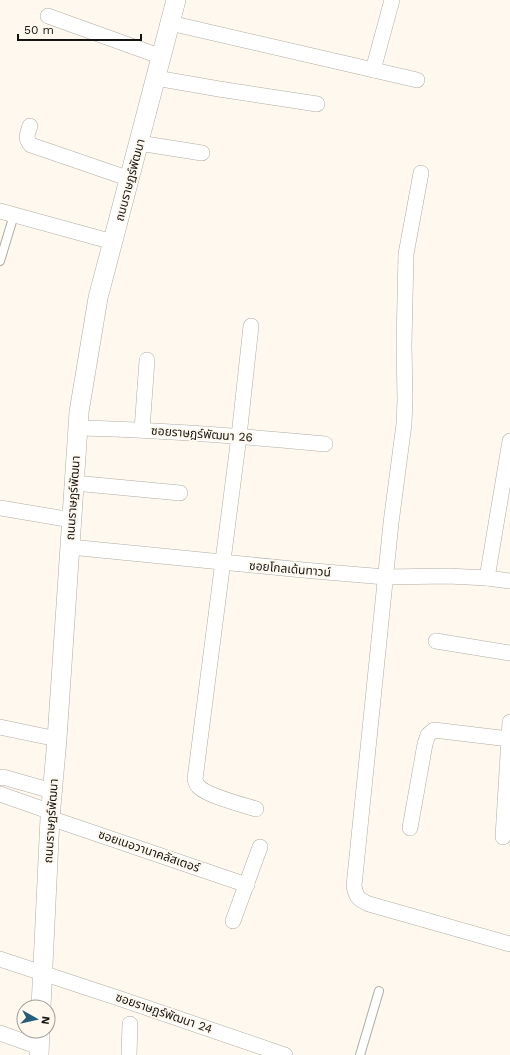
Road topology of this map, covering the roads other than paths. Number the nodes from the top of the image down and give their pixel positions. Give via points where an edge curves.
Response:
1 (176, 0) edge
2 (392, 0) edge
3 (48, 16) dead end
4 (170, 23) junction
5 (162, 57) junction
6 (373, 70) junction
7 (156, 78) junction
8 (416, 80) dead end
9 (317, 104) dead end
10 (30, 126) dead end
11 (139, 143) junction
12 (202, 153) dead end
13 (421, 173) dead end
14 (130, 179) junction
15 (7, 213) edge
16 (114, 242) junction
17 (0, 261) edge
18 (251, 326) dead end
19 (147, 360) dead end
20 (77, 428) junction
21 (142, 430) junction
22 (239, 436) junction
23 (510, 441) edge
24 (325, 444) dead end
25 (74, 483) junction
26 (180, 493) dead end
27 (0, 508) edge
28 (72, 520) junction
29 (70, 547) junction
30 (223, 562) junction
31 (385, 577) junction
32 (486, 578) junction
33 (510, 581) edge
34 (436, 641) dead end
35 (510, 653) edge
36 (510, 722) edge
37 (0, 727) edge
38 (57, 739) junction
39 (509, 739) junction
40 (0, 778) edge
41 (52, 791) junction
42 (0, 794) edge
43 (256, 809) dead end
44 (51, 815) junction
45 (410, 828) dead end
46 (503, 837) dead end
47 (260, 847) dead end
48 (247, 885) junction
49 (234, 921) dead end
50 (510, 944) edge
51 (0, 959) edge
52 (42, 973) junction
53 (379, 991) dead end
54 (41, 999) edge
55 (130, 1024) dead end
56 (0, 1033) edge
57 (39, 1044) edge
58 (129, 1055) edge
59 (285, 1055) edge
60 (360, 1055) edge

1 - 4 street, ถนนราษฏร์พัฒนา
2 - 6 street
3 - 5 street
4 - 5 street, ถนนราษฏร์พัฒนา
4 - 6 street
5 - 7 street, ถนนราษฏร์พัฒนา
6 - 8 street
7 - 9 street
7 - 11 street, ถนนราษฏร์พัฒนา
10 - 14 street via 27,141 31,145
11 - 12 street
11 - 14 street, ถนนราษฏร์พัฒนา
13 - 31 street via 406,254 404,424
14 - 16 street, ถนนราษฏร์พัฒนา
15 - 16 street
15 - 17 lane
16 - 20 street, ถนนราษฏร์พัฒนา via 98,298
18 - 22 street
19 - 21 street
20 - 21 street, ซอยราษฎร์พัฒนา 26
20 - 25 street, ถนนราษฏร์พัฒนา
21 - 22 street, ซอยราษฎร์พัฒนา 26
22 - 24 street, ซอยราษฎร์พัฒนา 26
22 - 30 street
23 - 32 street
25 - 26 street
25 - 28 street, ถนนราษฏร์พัฒนา
27 - 28 street
28 - 29 street, ถนนราษฏร์พัฒนา
29 - 30 street, ซอยโกลเด้นทาวน์
29 - 38 street, ถนนราษฏร์พัฒนา
30 - 31 street, ซอยโกลเด้นทาวน์
30 - 43 street via 195,779 196,784 208,793
31 - 32 street, ซอยโกลเด้นทาวน์
31 - 50 street via 355,894 360,901 369,904
32 - 33 street, ซอยโกลเด้นทาวน์
34 - 35 street
36 - 39 street
37 - 38 street
38 - 41 street, ถนนราษฏร์พัฒนา
39 - 45 street via 434,730 428,735
39 - 46 street
40 - 41 street
41 - 44 street, ถนนราษฏร์พัฒนา
42 - 44 street, ซอยเนอวานาคลัสเตอร์
44 - 48 street, ซอยเนอวานาคลัสเตอร์
44 - 52 street, ถนนราษฏร์พัฒนา
47 - 48 street
48 - 49 street
51 - 52 street, ซอยราษฎร์พัฒนา 24
52 - 54 street, ถนนราษฏร์พัฒนา
52 - 59 street, ซอยราษฎร์พัฒนา 24
53 - 60 lane
55 - 58 street
56 - 57 street

